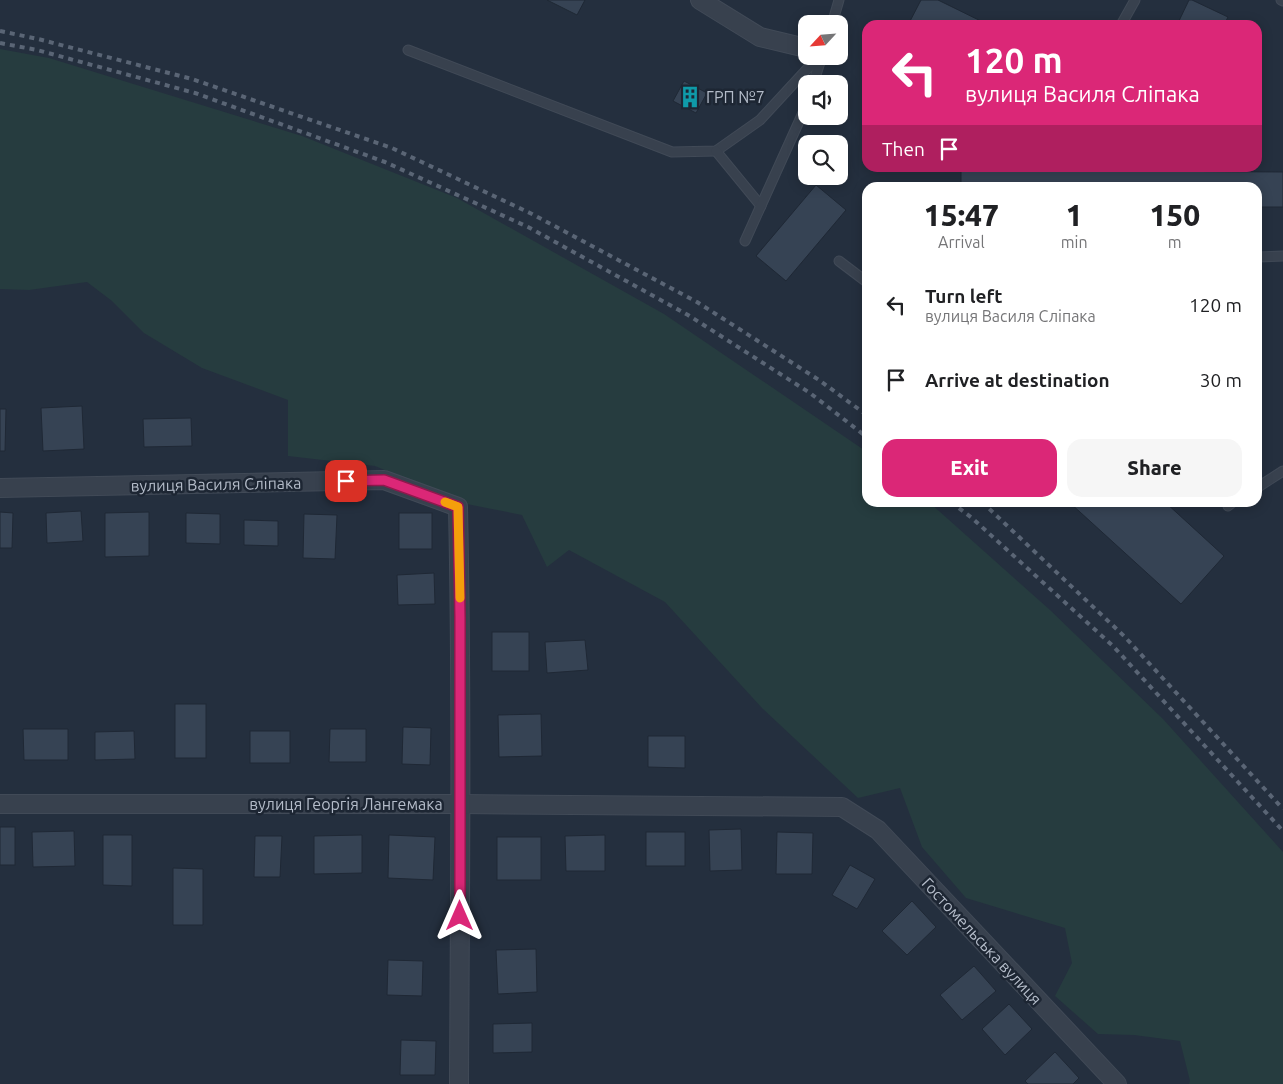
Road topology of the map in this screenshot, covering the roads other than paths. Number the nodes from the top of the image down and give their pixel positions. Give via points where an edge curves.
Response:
1 (700, 0) edge
2 (839, 0) edge
3 (1135, 0) edge
4 (835, 15) edge
5 (1124, 20) edge
6 (798, 46) edge
7 (408, 50) dead end
8 (812, 65) edge
9 (798, 124) edge
10 (716, 151) junction
11 (761, 206) junction
12 (745, 241) dead end
13 (1283, 256) edge
14 (1262, 257) edge
15 (839, 261) dead end
16 (862, 278) edge
17 (1283, 471) edge
18 (1262, 484) edge
19 (0, 488) edge
20 (0, 804) edge
21 (460, 804) junction
22 (842, 807) joint
23 (459, 1084) edge
24 (1117, 1084) edge

1 - 6 street via 760,37
2 - 4 lane
3 - 5 lane
7 - 10 lane via 672,152
8 - 10 lane via 760,120
9 - 11 lane
10 - 11 lane
11 - 12 lane
13 - 14 lane
15 - 16 lane
17 - 18 lane
19 - 21 street, вулиця Василя Сліпака via 384,480 458,507
20 - 21 street, вулиця Георгія Лангемака
21 - 22 street, вулиця Георгія Лангемака
21 - 23 street
22 - 24 street, Гостомельська вулиця via 878,830

